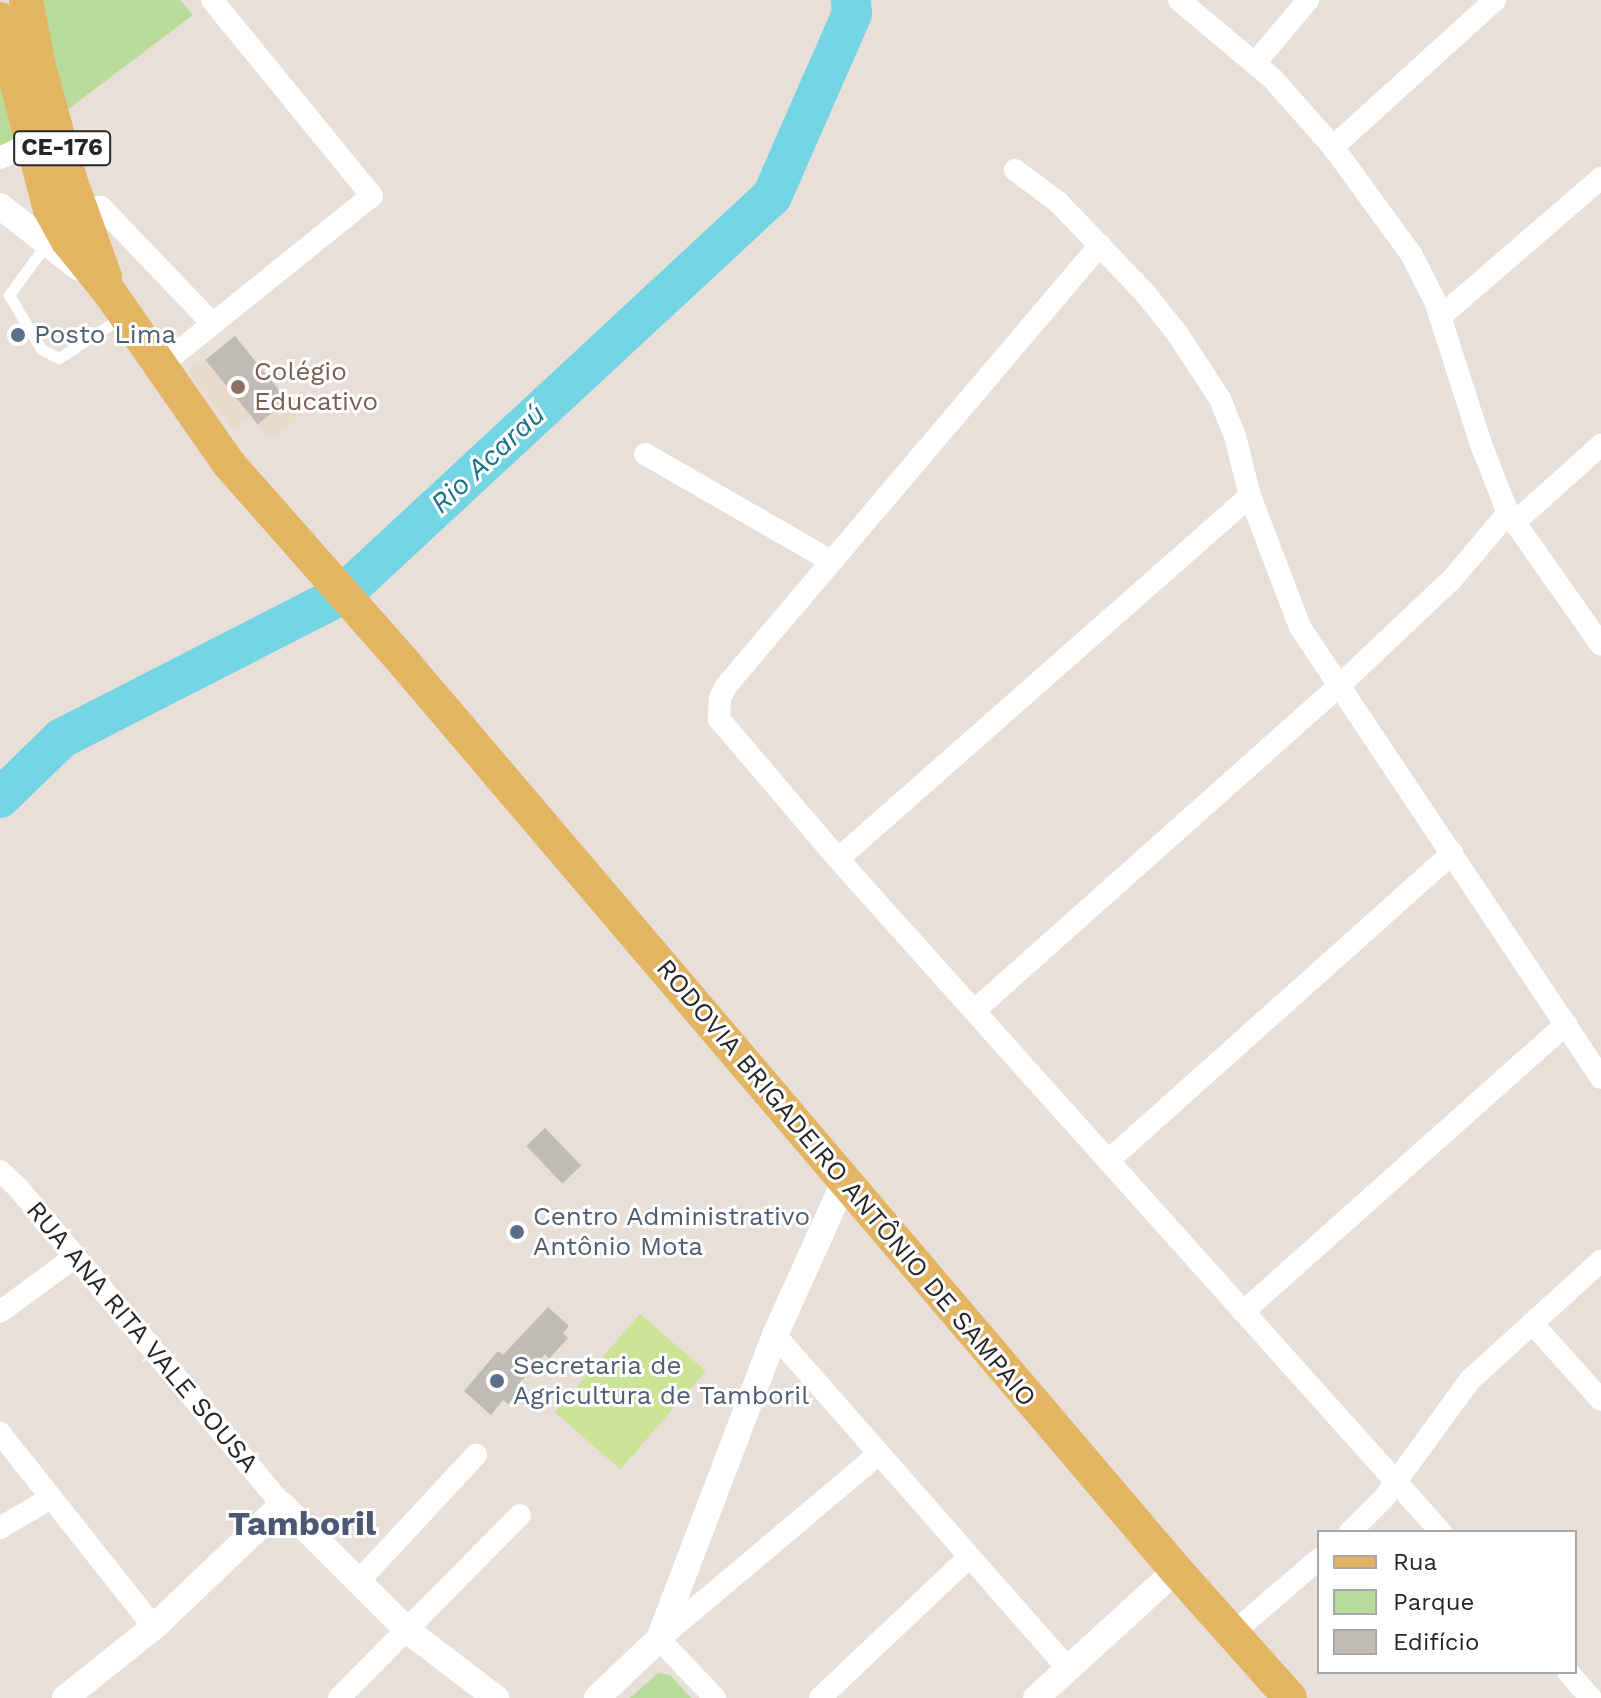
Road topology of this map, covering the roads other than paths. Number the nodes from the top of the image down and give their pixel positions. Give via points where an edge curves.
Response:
1 (26, 0) edge
2 (212, 0) edge
3 (1179, 0) edge
4 (1308, 0) edge
5 (1495, 0) edge
6 (0, 19) edge
7 (1256, 62) junction
8 (31, 143) junction
9 (1333, 147) junction
10 (0, 158) edge
11 (1015, 170) dead end
12 (1601, 178) edge
13 (0, 206) edge
14 (83, 211) junction
15 (47, 242) junction
16 (1100, 245) junction
17 (118, 304) junction
18 (1440, 317) junction
19 (212, 323) junction
20 (159, 367) junction
21 (1601, 445) edge
22 (645, 454) dead end
23 (1250, 496) junction
24 (1511, 518) junction
25 (831, 561) junction
26 (1601, 645) edge
27 (1341, 684) junction
28 (1453, 853) junction
29 (838, 859) junction
30 (974, 1011) junction
31 (1566, 1024) junction
32 (1601, 1078) edge
33 (1108, 1161) junction
34 (0, 1171) edge
35 (844, 1182) junction
36 (75, 1257) junction
37 (1601, 1261) edge
38 (0, 1312) edge
39 (1243, 1312) junction
40 (1532, 1323) junction
41 (775, 1335) junction
42 (1601, 1400) edge
43 (0, 1433) edge
44 (879, 1454) junction
45 (476, 1455) dead end
46 (1395, 1481) junction
47 (49, 1499) junction
48 (282, 1505) junction
49 (520, 1515) dead end
50 (0, 1528) edge
51 (1352, 1530) edge
52 (1439, 1530) edge
53 (969, 1557) junction
54 (1317, 1561) edge
55 (1176, 1570) junction
56 (357, 1583) junction
57 (154, 1627) junction
58 (408, 1631) junction
59 (1234, 1632) junction
60 (659, 1639) junction
61 (1068, 1669) junction
62 (1570, 1674) edge
63 (65, 1698) edge
64 (339, 1698) edge
65 (496, 1698) edge
66 (597, 1698) edge
67 (715, 1698) edge
68 (820, 1698) edge
69 (1036, 1698) edge
70 (1290, 1698) edge
71 (1591, 1698) edge

1 - 14 main road, CE-176 via 39,67
2 - 19 street via 372,196
3 - 7 street
4 - 7 street
5 - 9 street
6 - 8 main road, CE-176
7 - 9 street
8 - 10 street
8 - 17 main road, CE-176 via 50,209
9 - 18 street via 1411,254
11 - 16 street via 1058,202
12 - 18 street
13 - 15 street
14 - 17 main road, CE-176
14 - 19 street via 101,207
15 - 17 street
15 - 17 lane via 9,295 41,349 59,358
16 - 23 street via 1177,333 1220,399
16 - 25 street
17 - 20 main road, CE-176
18 - 24 street
19 - 20 street
20 - 35 main road, RODOVIA BRIGADEIRO ANTÔNIO DE SAMPAIO / CE-176 via 229,464
21 - 24 street
22 - 25 street
23 - 27 street via 1300,627
23 - 29 street
24 - 26 street
24 - 27 street
25 - 29 street via 726,686 718,710 722,727
27 - 28 street
27 - 30 street
28 - 31 street
28 - 33 street
29 - 30 street
30 - 33 street
31 - 32 street
31 - 39 street
33 - 39 street
34 - 36 street, RUA ANA RITA VALE SOUSA
35 - 41 street
35 - 55 main road, RODOVIA BRIGADEIRO ANTÔNIO DE SAMPAIO / CE-176
36 - 38 street
36 - 48 street, RUA ANA RITA VALE SOUSA
37 - 40 street
39 - 46 street
40 - 42 street
40 - 46 street via 1470,1380
41 - 44 street
41 - 60 street
43 - 47 street
44 - 53 street
44 - 60 street
45 - 56 street
46 - 51 street
46 - 52 street
47 - 50 street
47 - 57 street
48 - 56 street, RUA ANA RITA VALE SOUSA
48 - 57 street
49 - 58 street
53 - 61 street
53 - 68 street
54 - 59 street
55 - 59 main road, RODOVIA BRIGADEIRO ANTÔNIO DE SAMPAIO / CE-176
55 - 61 street
56 - 58 street, RUA ANA RITA VALE SOUSA
57 - 63 street
58 - 64 street
58 - 65 street, RUA ANA RITA VALE SOUSA
59 - 70 main road, RODOVIA BRIGADEIRO ANTÔNIO DE SAMPAIO / CE-176
60 - 66 street
60 - 67 street
61 - 69 street
62 - 71 street

